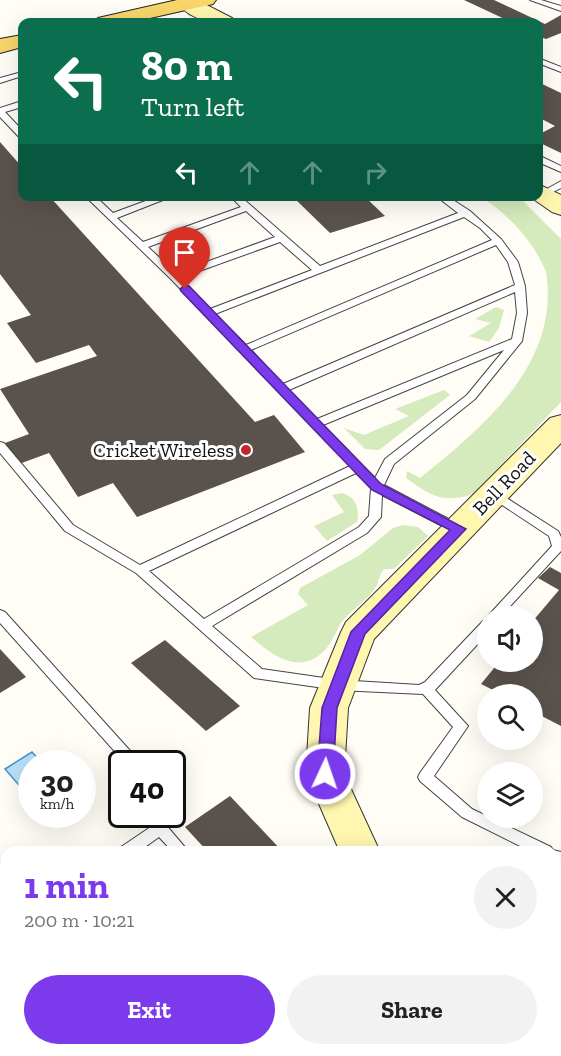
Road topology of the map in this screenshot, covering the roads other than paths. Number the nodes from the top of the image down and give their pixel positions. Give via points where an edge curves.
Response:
1 (534, 0) edge
2 (198, 2) edge
3 (561, 9) edge
4 (124, 18) edge
5 (220, 18) edge
6 (18, 42) edge
7 (0, 46) edge
8 (543, 62) edge
9 (561, 70) edge
10 (18, 75) edge
11 (0, 81) edge
12 (18, 105) edge
13 (0, 111) edge
14 (18, 131) edge
15 (543, 161) edge
16 (561, 170) edge
17 (94, 201) edge
18 (155, 201) edge
19 (240, 201) edge
20 (448, 201) edge
21 (247, 207) junction
22 (466, 213) junction
23 (111, 217) junction
24 (281, 238) junction
25 (498, 241) junction
26 (141, 246) junction
27 (318, 270) junction
28 (174, 277) junction
29 (520, 286) junction
30 (208, 313) junction
31 (517, 341) junction
32 (243, 350) junction
33 (281, 389) junction
34 (315, 424) junction
35 (561, 426) edge
36 (0, 446) edge
37 (358, 467) junction
38 (376, 487) junction
39 (494, 494) junction
40 (459, 529) junction
41 (560, 548) edge
42 (140, 570) junction
43 (504, 606) edge
44 (0, 615) edge
45 (202, 626) junction
46 (477, 636) edge
47 (338, 685) junction
48 (425, 688) junction
49 (122, 750) edge
50 (151, 828) edge
51 (163, 828) edge
52 (132, 846) edge
53 (177, 846) edge
54 (357, 846) edge
55 (534, 846) edge

1 - 3 lane
2 - 4 main road
2 - 5 street
6 - 7 main road
8 - 9 lane
10 - 11 lane
12 - 13 lane
13 - 14 lane
15 - 16 lane
17 - 23 lane
18 - 23 lane
19 - 21 lane
20 - 22 lane
21 - 24 lane
21 - 26 lane
22 - 25 lane
22 - 27 lane
23 - 26 lane
24 - 27 lane
24 - 28 lane
25 - 29 lane via 513,262
25 - 32 lane
26 - 28 lane
27 - 30 lane
28 - 30 lane
29 - 31 lane via 522,313
29 - 33 lane
30 - 32 lane
31 - 34 lane
31 - 38 lane via 471,397 389,462
32 - 33 lane
33 - 34 lane
34 - 37 lane
35 - 39 street, Bell Road
36 - 42 lane via 69,528
37 - 38 lane
37 - 42 lane
38 - 40 lane
38 - 45 lane via 375,517 363,530
39 - 40 street, Bell Road
39 - 41 lane via 554,534
40 - 47 street, Bell Road via 359,632
41 - 43 lane
42 - 45 lane
44 - 49 lane
45 - 47 lane via 259,674
46 - 48 lane
47 - 48 lane
47 - 54 street, Bell Road via 329,708 325,774
48 - 55 lane via 461,726 425,777 466,813
50 - 52 lane
51 - 53 lane

